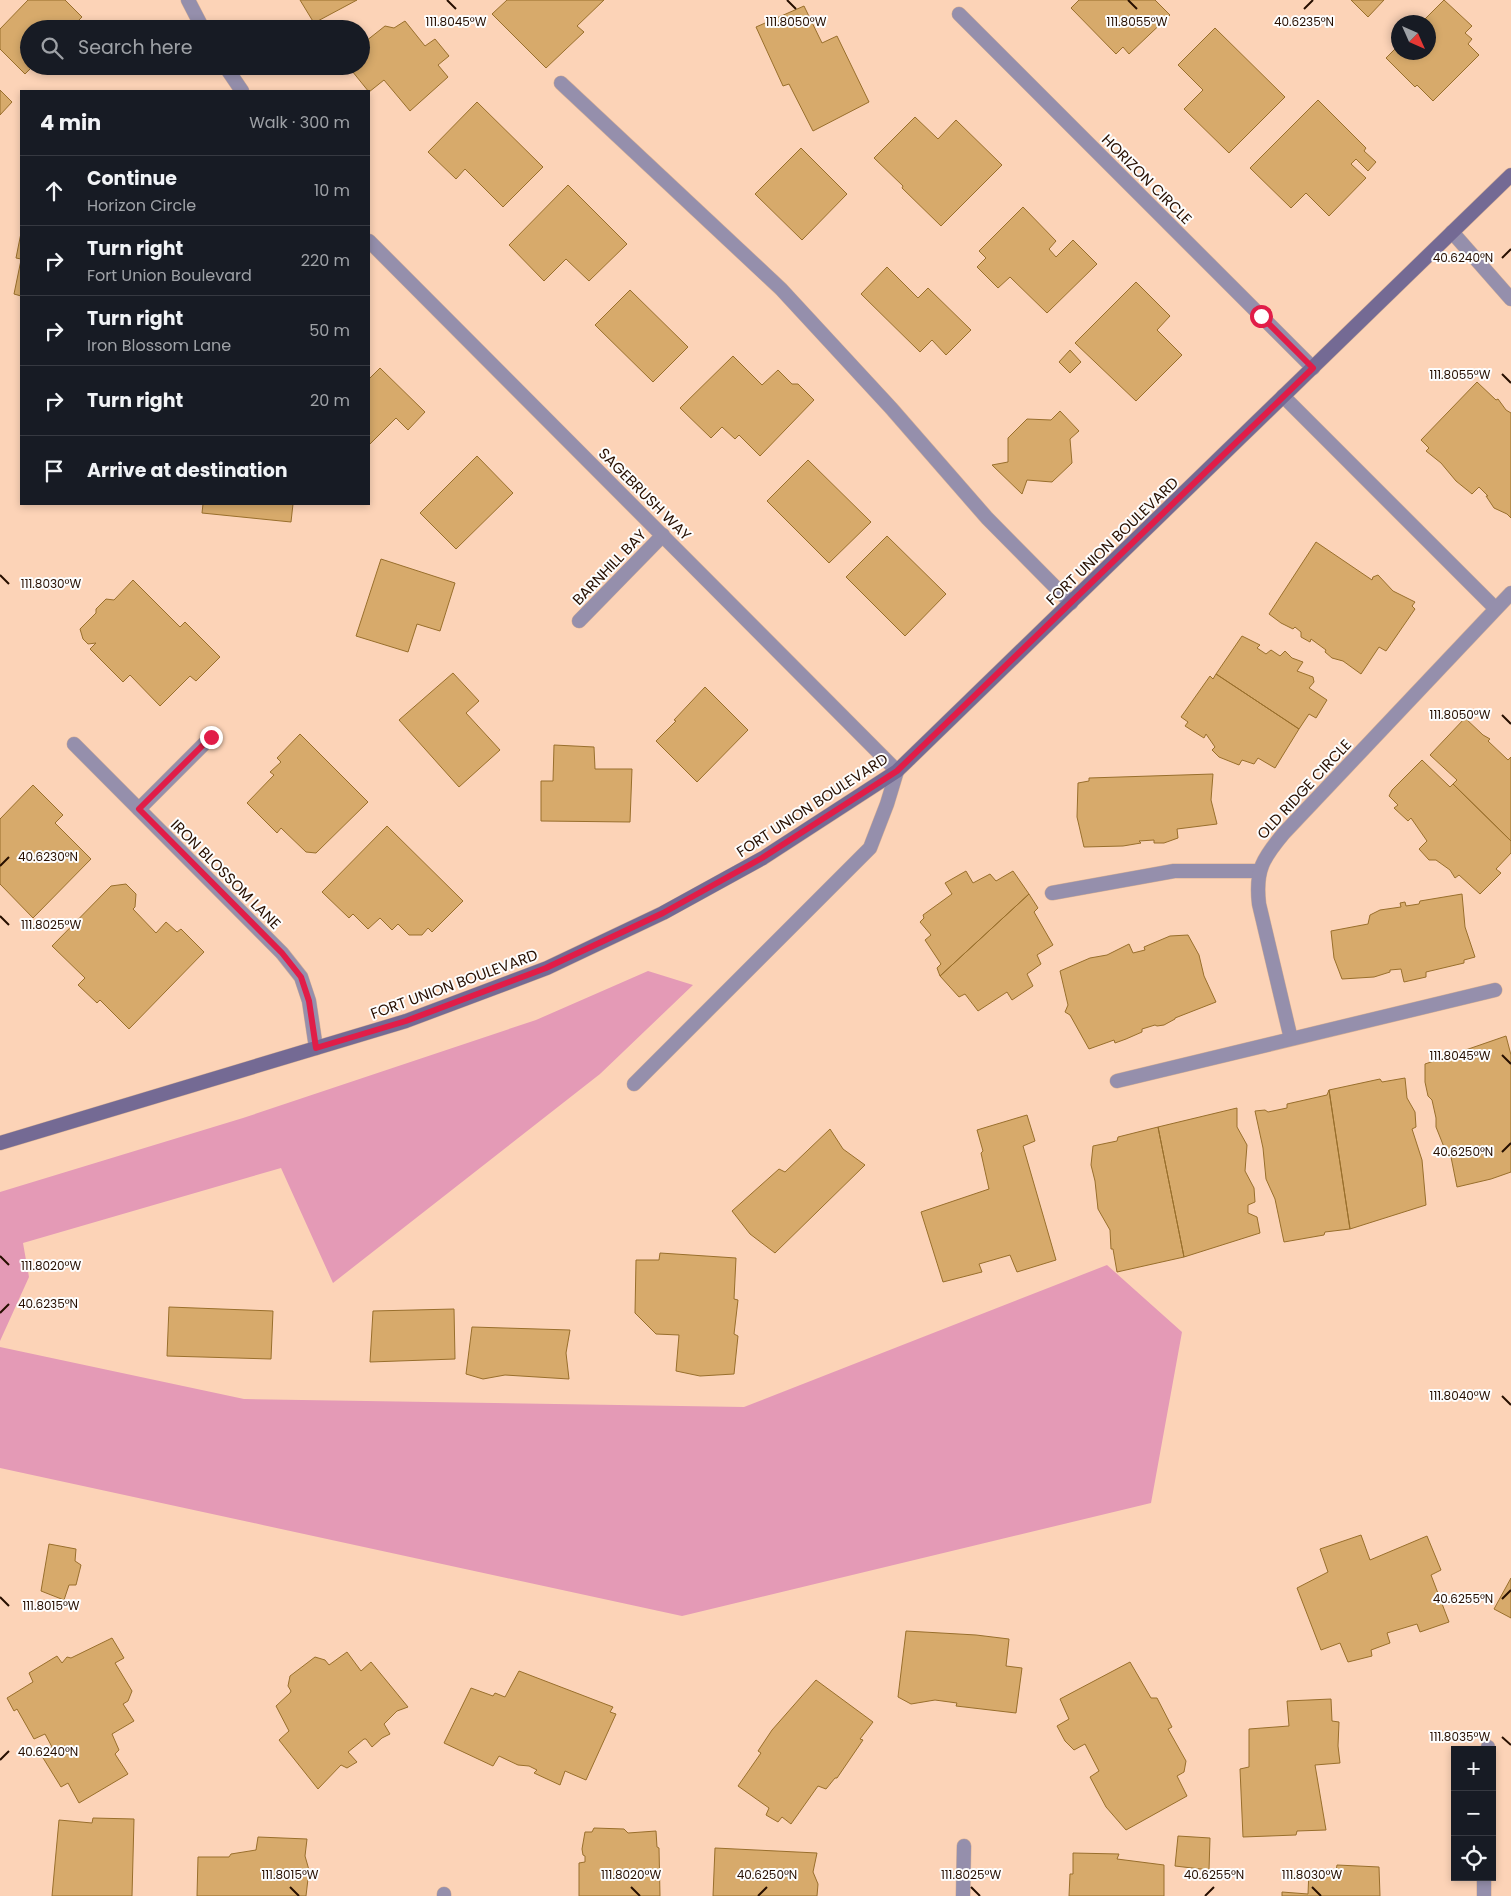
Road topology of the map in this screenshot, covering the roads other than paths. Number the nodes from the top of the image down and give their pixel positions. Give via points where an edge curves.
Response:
1 (188, 0) edge
2 (958, 14) dead end
3 (198, 20) edge
4 (231, 75) edge
5 (561, 83) dead end
6 (241, 90) edge
7 (1511, 174) edge
8 (1452, 232) junction
9 (370, 242) edge
10 (1511, 299) edge
11 (1313, 368) junction
12 (1283, 396) junction
13 (663, 535) junction
14 (1511, 592) edge
15 (1071, 603) junction
16 (1496, 609) junction
17 (579, 621) dead end
18 (211, 737) dead end
19 (74, 744) dead end
20 (897, 771) junction
21 (139, 809) junction
22 (1259, 870) junction
23 (1052, 893) dead end
24 (1495, 990) dead end
25 (1291, 1039) junction
26 (316, 1048) junction
27 (1117, 1081) dead end
28 (634, 1084) dead end
29 (0, 1143) edge
30 (964, 1846) dead end
31 (1484, 1881) edge
32 (963, 1896) edge
33 (1484, 1896) edge

1 - 3 street
2 - 11 street, HORIZON CIRCLE
4 - 6 street
5 - 15 street via 781,289 987,518
7 - 8 main road, FORT UNION BOULEVARD
8 - 10 street
8 - 11 main road, FORT UNION BOULEVARD
9 - 13 street, SAGEBRUSH WAY
11 - 12 main road, FORT UNION BOULEVARD
12 - 15 main road, FORT UNION BOULEVARD
12 - 16 street
13 - 17 street, BARNHILL BAY
13 - 20 street, SAGEBRUSH WAY
14 - 16 street, OLD RIDGE CIRCLE
15 - 20 main road, FORT UNION BOULEVARD
16 - 22 street, OLD RIDGE CIRCLE via 1284,833 1266,854
18 - 21 street
19 - 21 street, IRON BLOSSOM LANE
20 - 26 main road, FORT UNION BOULEVARD via 762,858 663,913 546,968 406,1021
20 - 28 street via 870,848
21 - 26 street, IRON BLOSSOM LANE via 282,953 301,977 309,1001
22 - 23 street via 1174,871
22 - 25 street, OLD RIDGE CIRCLE via 1259,904
24 - 25 street
25 - 27 street
26 - 29 main road, FORT UNION BOULEVARD
30 - 32 street
31 - 33 street

